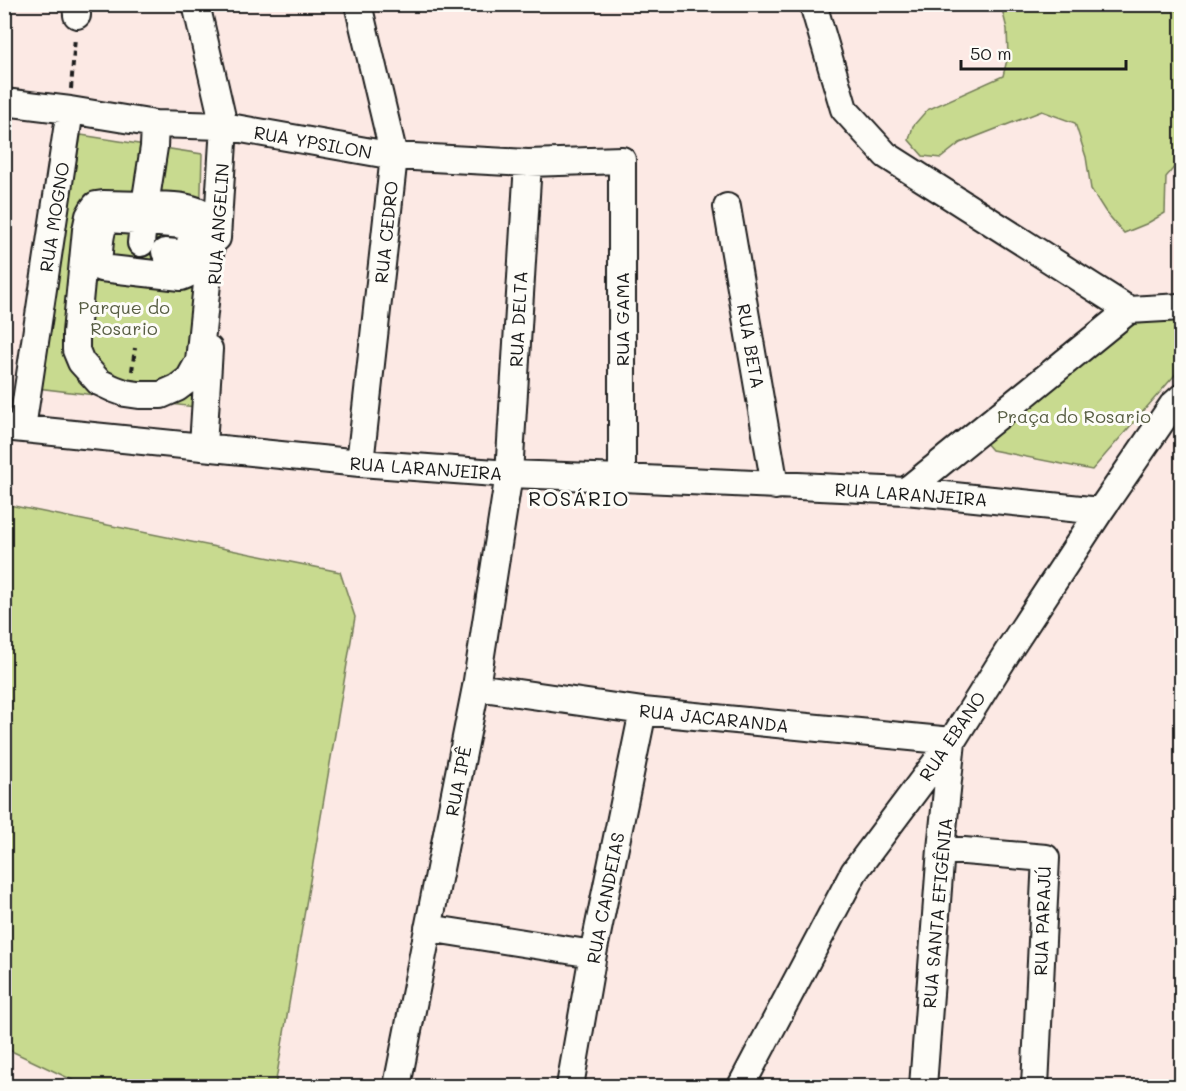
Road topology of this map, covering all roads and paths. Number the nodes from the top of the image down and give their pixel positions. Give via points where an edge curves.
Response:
1 (196, 4) edge
2 (358, 4) edge
3 (813, 4) edge
4 (76, 10) edge
5 (4, 102) edge
6 (70, 110) junction
7 (155, 124) junction
8 (224, 126) junction
9 (394, 156) junction
10 (622, 160) joint
11 (528, 163) junction
12 (727, 207) dead end
13 (142, 244) junction
14 (1182, 307) edge
15 (1129, 310) junction
16 (1178, 406) edge
17 (13, 428) edge
18 (203, 446) junction
19 (360, 463) junction
20 (509, 474) junction
21 (622, 478) junction
22 (775, 486) junction
23 (906, 491) junction
24 (1100, 511) junction
25 (476, 687) junction
26 (643, 711) junction
27 (952, 741) junction
28 (940, 849) junction
29 (428, 928) junction
30 (593, 954) junction
31 (397, 1086) edge
32 (570, 1086) edge
33 (741, 1086) edge
34 (923, 1086) edge
35 (1035, 1086) edge

1 - 8 street, RUA ANGELIN
2 - 9 street, RUA CEDRO
3 - 15 street via 844,110 886,155
4 - 6 path
5 - 6 street, RUA YPSILON
6 - 7 street, RUA YPSILON
6 - 17 street, RUA MOGNO
7 - 8 street, RUA YPSILON
7 - 13 street
8 - 9 street, RUA YPSILON
8 - 18 street, RUA ANGELIN
9 - 11 street, RUA YPSILON
9 - 19 street, RUA CEDRO
10 - 11 street, RUA YPSILON
10 - 21 street, RUA GAMA
11 - 20 street, RUA DELTA
12 - 22 street, RUA BETA
13 - 13 street via 103,204 96,206 89,216 76,350 99,382 125,393 160,395 189,379 200,361 211,245 208,218 202,212 181,207
14 - 15 street
15 - 23 street
16 - 24 street, RUA EBANO
17 - 18 street, RUA LARANJEIRA
18 - 19 street, RUA LARANJEIRA
19 - 20 street, RUA LARANJEIRA
20 - 21 street, RUA LARANJEIRA
20 - 25 street, RUA IPÊ
21 - 22 street, RUA LARANJEIRA
22 - 23 street, RUA LARANJEIRA
23 - 24 street, RUA LARANJEIRA
24 - 27 street, RUA EBANO
25 - 26 street, RUA JACARANDA
25 - 29 street, RUA IPÊ
26 - 27 street, RUA JACARANDA
26 - 30 street, RUA CANDEIAS
27 - 28 street, RUA SANTA EFIGÊNIA
27 - 33 street, RUA EBANO via 854,872
28 - 34 street, RUA SANTA EFIGÊNIA
28 - 35 street, RUA PARAJÚ via 1046,858
29 - 30 street
29 - 31 street, RUA IPÊ
30 - 32 street, RUA CANDEIAS

